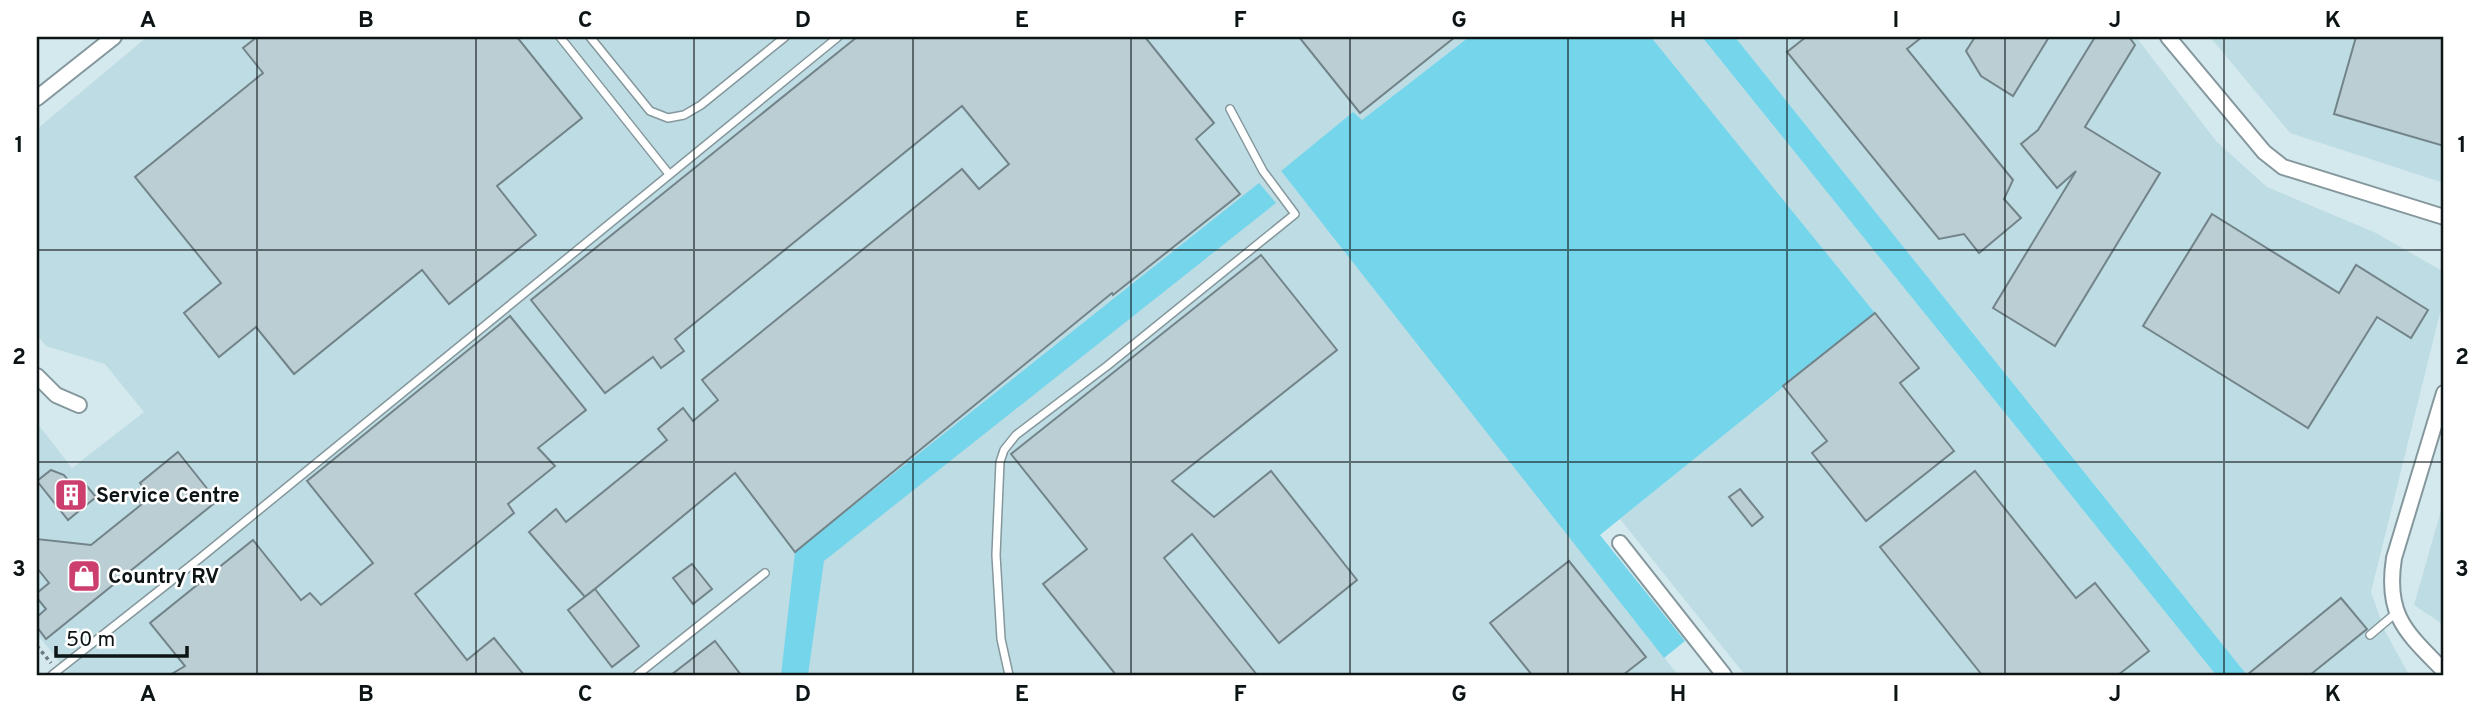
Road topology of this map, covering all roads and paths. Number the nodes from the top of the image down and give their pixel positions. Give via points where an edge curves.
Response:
1 (114, 37) edge
2 (559, 37) edge
3 (590, 37) edge
4 (785, 37) edge
5 (838, 37) edge
6 (2168, 37) edge
7 (37, 98) edge
8 (1230, 109) dead end
9 (669, 174) junction
10 (2444, 217) edge
11 (37, 376) edge
12 (2444, 393) edge
13 (79, 405) dead end
14 (1620, 543) dead end
15 (765, 573) dead end
16 (2396, 613) junction
17 (2370, 635) dead end
18 (2444, 671) edge
19 (52, 675) edge
20 (637, 675) edge
21 (1009, 675) edge
22 (1724, 675) edge

1 - 7 street
2 - 9 lane
3 - 4 lane via 650,111 668,118 701,105
5 - 9 lane
6 - 10 street via 2264,152 2283,167
8 - 21 lane via 1263,171 1295,214 1016,435 1004,450 999,462 996,555 1001,639
9 - 19 lane
11 - 13 street via 56,395
12 - 16 street via 2394,558 2391,579
14 - 22 street
15 - 20 lane
16 - 17 lane
16 - 18 street

